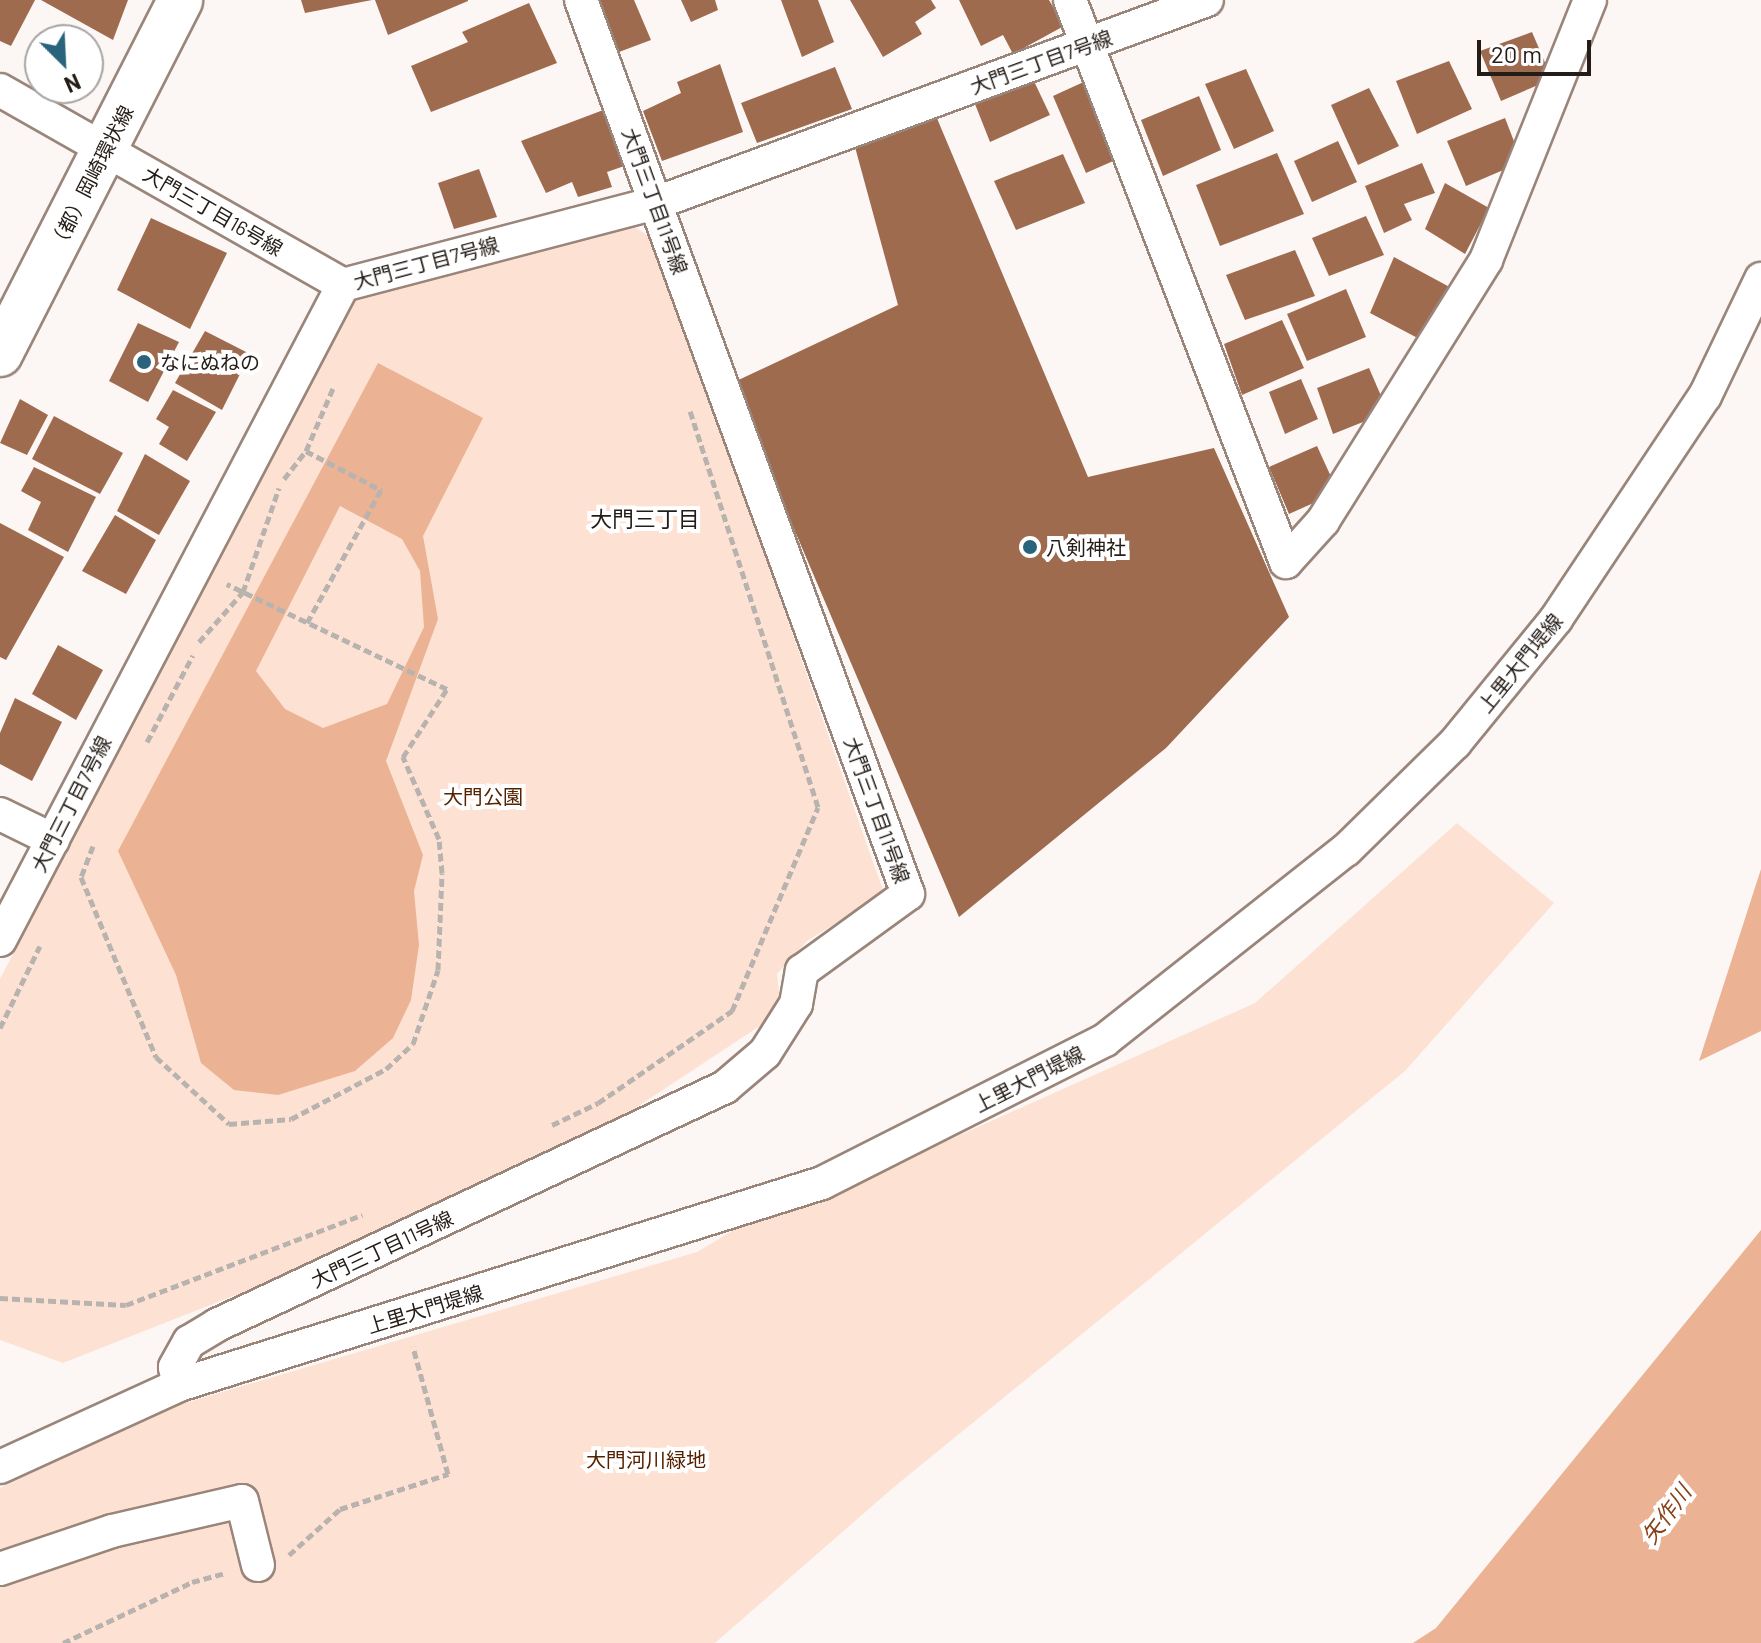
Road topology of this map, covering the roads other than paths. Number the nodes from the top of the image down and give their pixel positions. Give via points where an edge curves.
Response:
1 (180, 0) edge
2 (581, 0) edge
3 (1070, 0) edge
4 (1207, 0) edge
5 (1590, 0) edge
6 (1090, 44) junction
7 (0, 90) edge
8 (107, 150) junction
9 (656, 203) junction
10 (1761, 279) edge
11 (343, 285) junction
12 (0, 354) edge
13 (0, 814) edge
14 (53, 840) junction
15 (0, 940) edge
16 (179, 1385) junction
17 (0, 1467) edge
18 (258, 1565) dead end
19 (0, 1569) edge

1 - 8 street, （都）岡崎環状線
2 - 9 street, 大門三丁目11号線
3 - 6 street
4 - 6 street, 大門三丁目7号線
5 - 6 street via 1486,260 1367,454 1286,562
6 - 9 street, 大門三丁目7号線
7 - 8 street, 大門三丁目16号線
8 - 11 street, 大門三丁目16号線
8 - 12 street, （都）岡崎環状線
9 - 11 street, 大門三丁目7号線
9 - 16 street, 大門三丁目11号線 via 908,894 802,971 796,1004 765,1053 725,1087 217,1325 189,1342 175,1367
10 - 16 street, 上里大門堤線 via 1705,396 1556,619 1455,743 1346,850 1105,1040 822,1183
11 - 14 street, 大門三丁目7号線
13 - 14 street
14 - 15 street, 大門三丁目7号線
16 - 17 street, 上里大門堤線
18 - 19 street via 242,1501 112,1531

